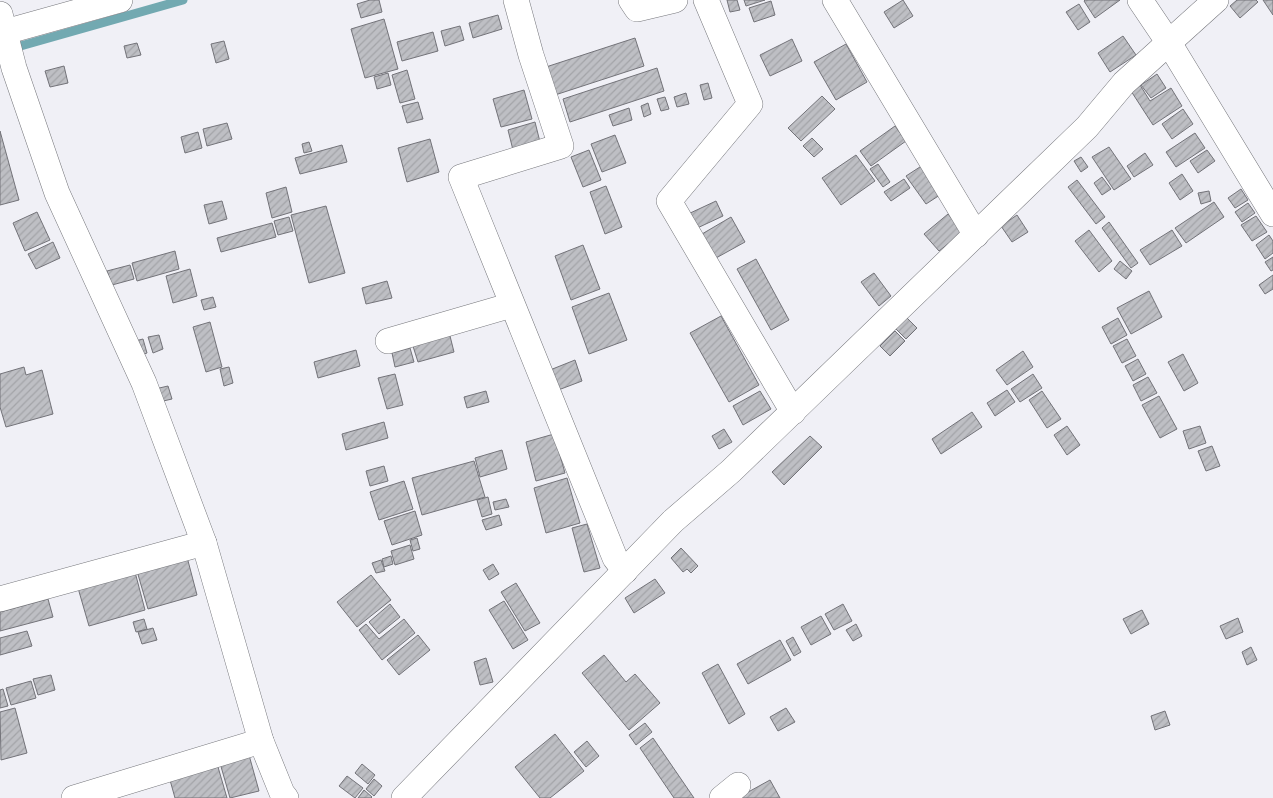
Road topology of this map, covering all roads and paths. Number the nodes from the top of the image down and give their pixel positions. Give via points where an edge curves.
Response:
1 (120, 0) edge
2 (516, 0) edge
3 (631, 0) edge
4 (675, 0) edge
5 (706, 0) edge
6 (835, 0) edge
7 (1140, 0) edge
8 (1216, 0) edge
9 (2, 23) edge
10 (1169, 43) junction
11 (7, 70) edge
12 (1273, 214) edge
13 (976, 235) junction
14 (512, 305) junction
15 (388, 341) dead end
16 (792, 412) junction
17 (204, 543) junction
18 (624, 571) junction
19 (0, 599) edge
20 (261, 741) junction
21 (74, 798) edge
22 (286, 798) edge
23 (404, 798) edge

1 - 9 street
2 - 14 street via 561,146 460,177
3 - 4 street via 637,9
5 - 16 street via 750,104 669,201
6 - 13 street
7 - 10 street
8 - 10 street
9 - 11 street
10 - 12 street
10 - 13 street via 1124,83 1087,127
11 - 17 street via 57,193 144,383
13 - 16 street
14 - 15 street
14 - 18 street via 615,558
16 - 18 street via 673,521
17 - 19 street
17 - 20 street
18 - 23 street
20 - 21 street
20 - 22 street

